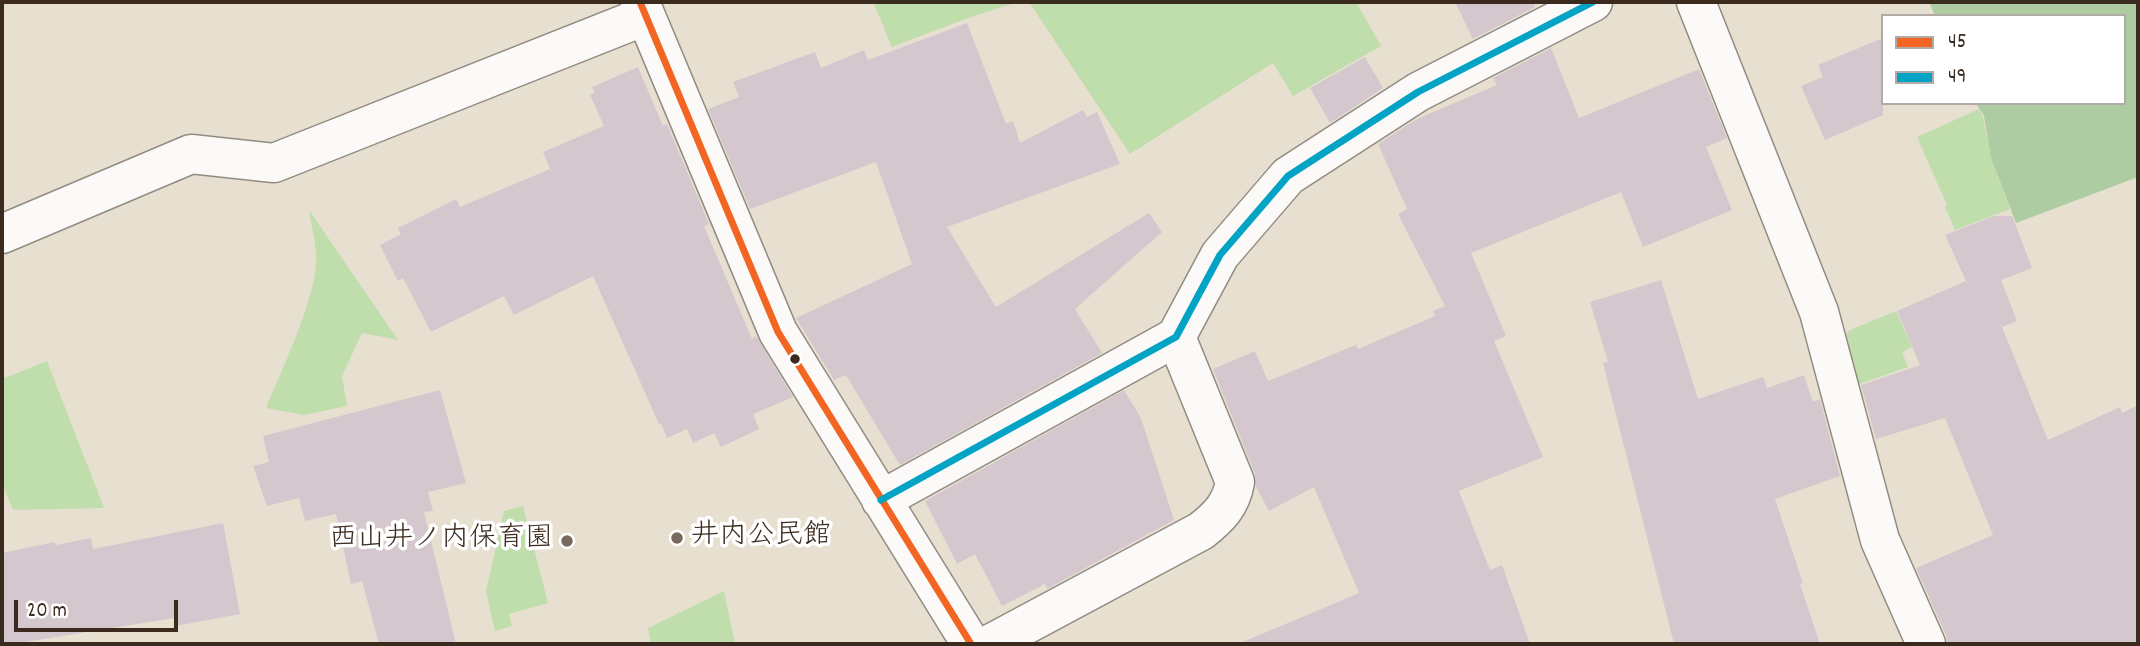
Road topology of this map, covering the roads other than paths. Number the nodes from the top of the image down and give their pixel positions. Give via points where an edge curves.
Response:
1 (1593, 2) edge
2 (1696, 2) edge
3 (642, 9) edge
4 (2, 233) edge
5 (1175, 337) junction
6 (881, 500) junction
7 (971, 644) edge
8 (990, 644) edge
9 (1926, 644) edge

1 - 5 street via 1418,92 1288,176 1220,254
2 - 9 street via 1819,312 1880,540
3 - 4 street via 274,163 191,154
3 - 6 street via 778,332
5 - 6 street
5 - 8 street via 1235,482 1232,497 1219,517 1201,531
6 - 7 street

